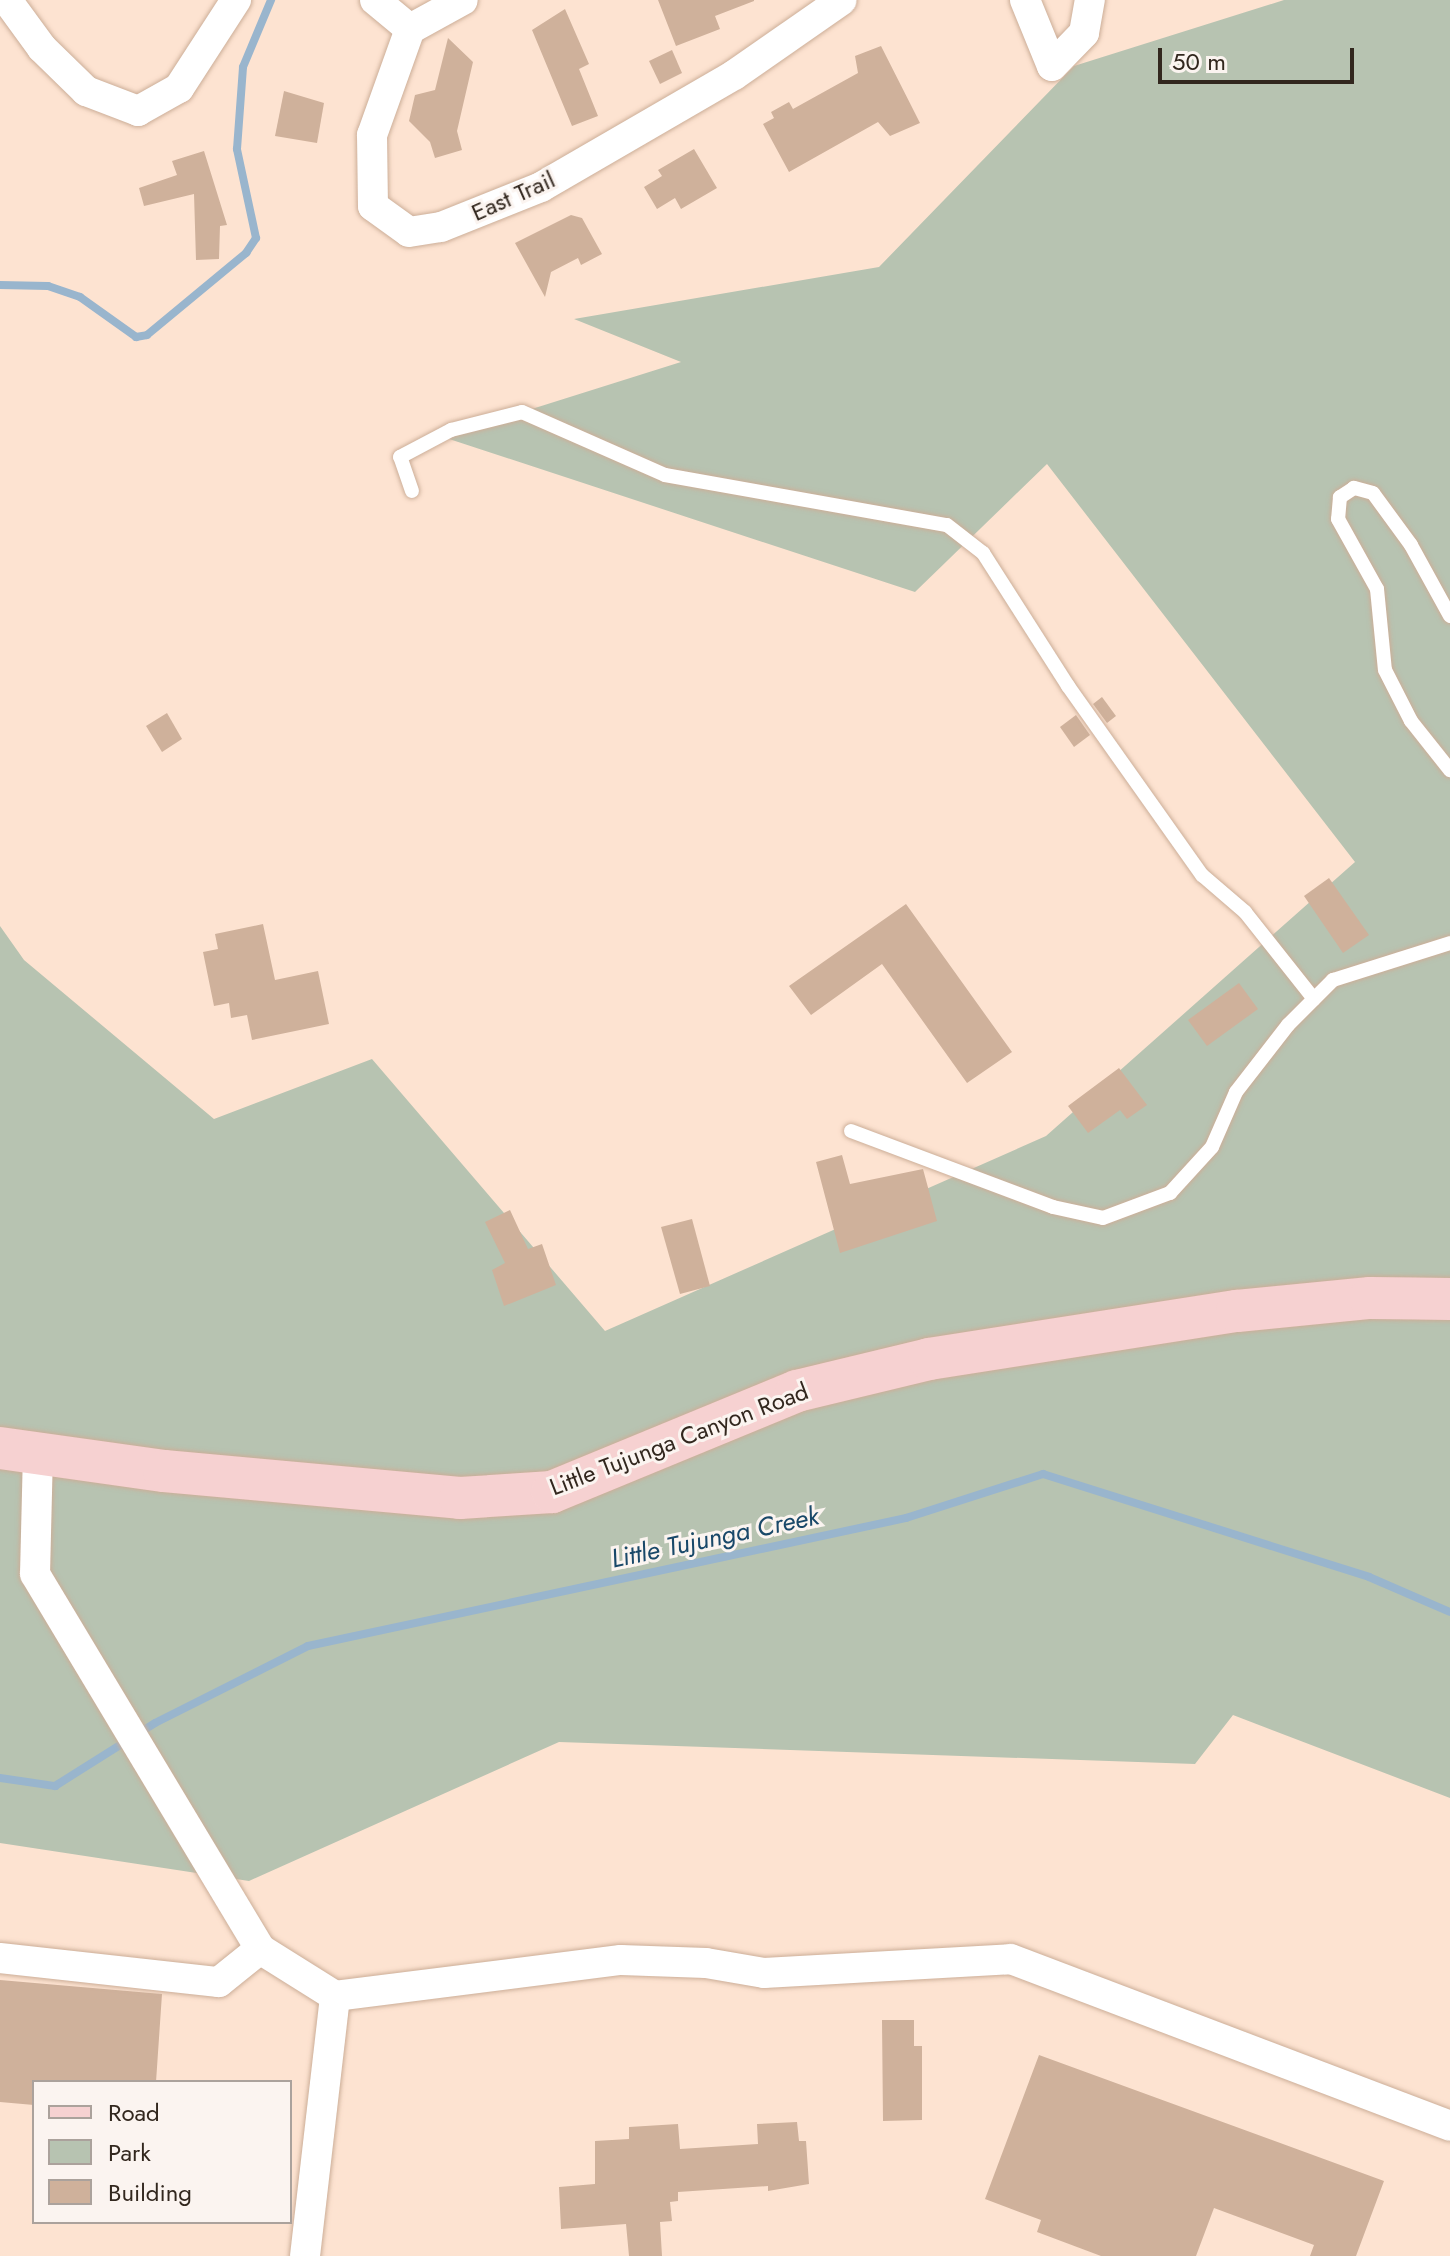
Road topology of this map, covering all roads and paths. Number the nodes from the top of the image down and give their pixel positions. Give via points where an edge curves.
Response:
1 (7, 0) edge
2 (236, 0) edge
3 (375, 0) edge
4 (463, 0) edge
5 (842, 0) edge
6 (1025, 0) edge
7 (1090, 0) edge
8 (410, 29) junction
9 (412, 491) dead end
10 (1450, 616) edge
11 (1450, 770) edge
12 (1450, 943) edge
13 (1314, 999) junction
14 (851, 1131) dead end
15 (1450, 1299) edge
16 (19, 1450) edge
17 (260, 1949) junction
18 (0, 1958) edge
19 (335, 1996) junction
20 (1450, 2126) edge
21 (305, 2256) edge

1 - 2 street via 42,48 86,91 138,111 179,88
3 - 8 street
4 - 8 street
5 - 8 street, East Trail via 734,75 541,187 441,227 409,232 373,206 372,135
6 - 7 street via 1052,66 1084,33
9 - 13 lane via 400,457 451,430 522,412 665,475 947,525 983,553 1068,686 1202,875 1245,912
10 - 11 lane via 1411,545 1373,493 1354,488 1340,497 1338,519 1377,589 1385,670 1411,721
12 - 13 lane via 1405,953 1333,980
13 - 14 lane via 1236,1092 1212,1147 1170,1193 1103,1218 1053,1207
15 - 16 main road, Little Tujunga Canyon Road via 1370,1298 1237,1311 929,1359 783,1397 552,1492 460,1498 164,1471
16 - 17 street via 35,1574
17 - 18 street via 219,1982
17 - 19 street
19 - 20 street via 621,1960 706,1963 764,1973 1011,1959
19 - 21 street

